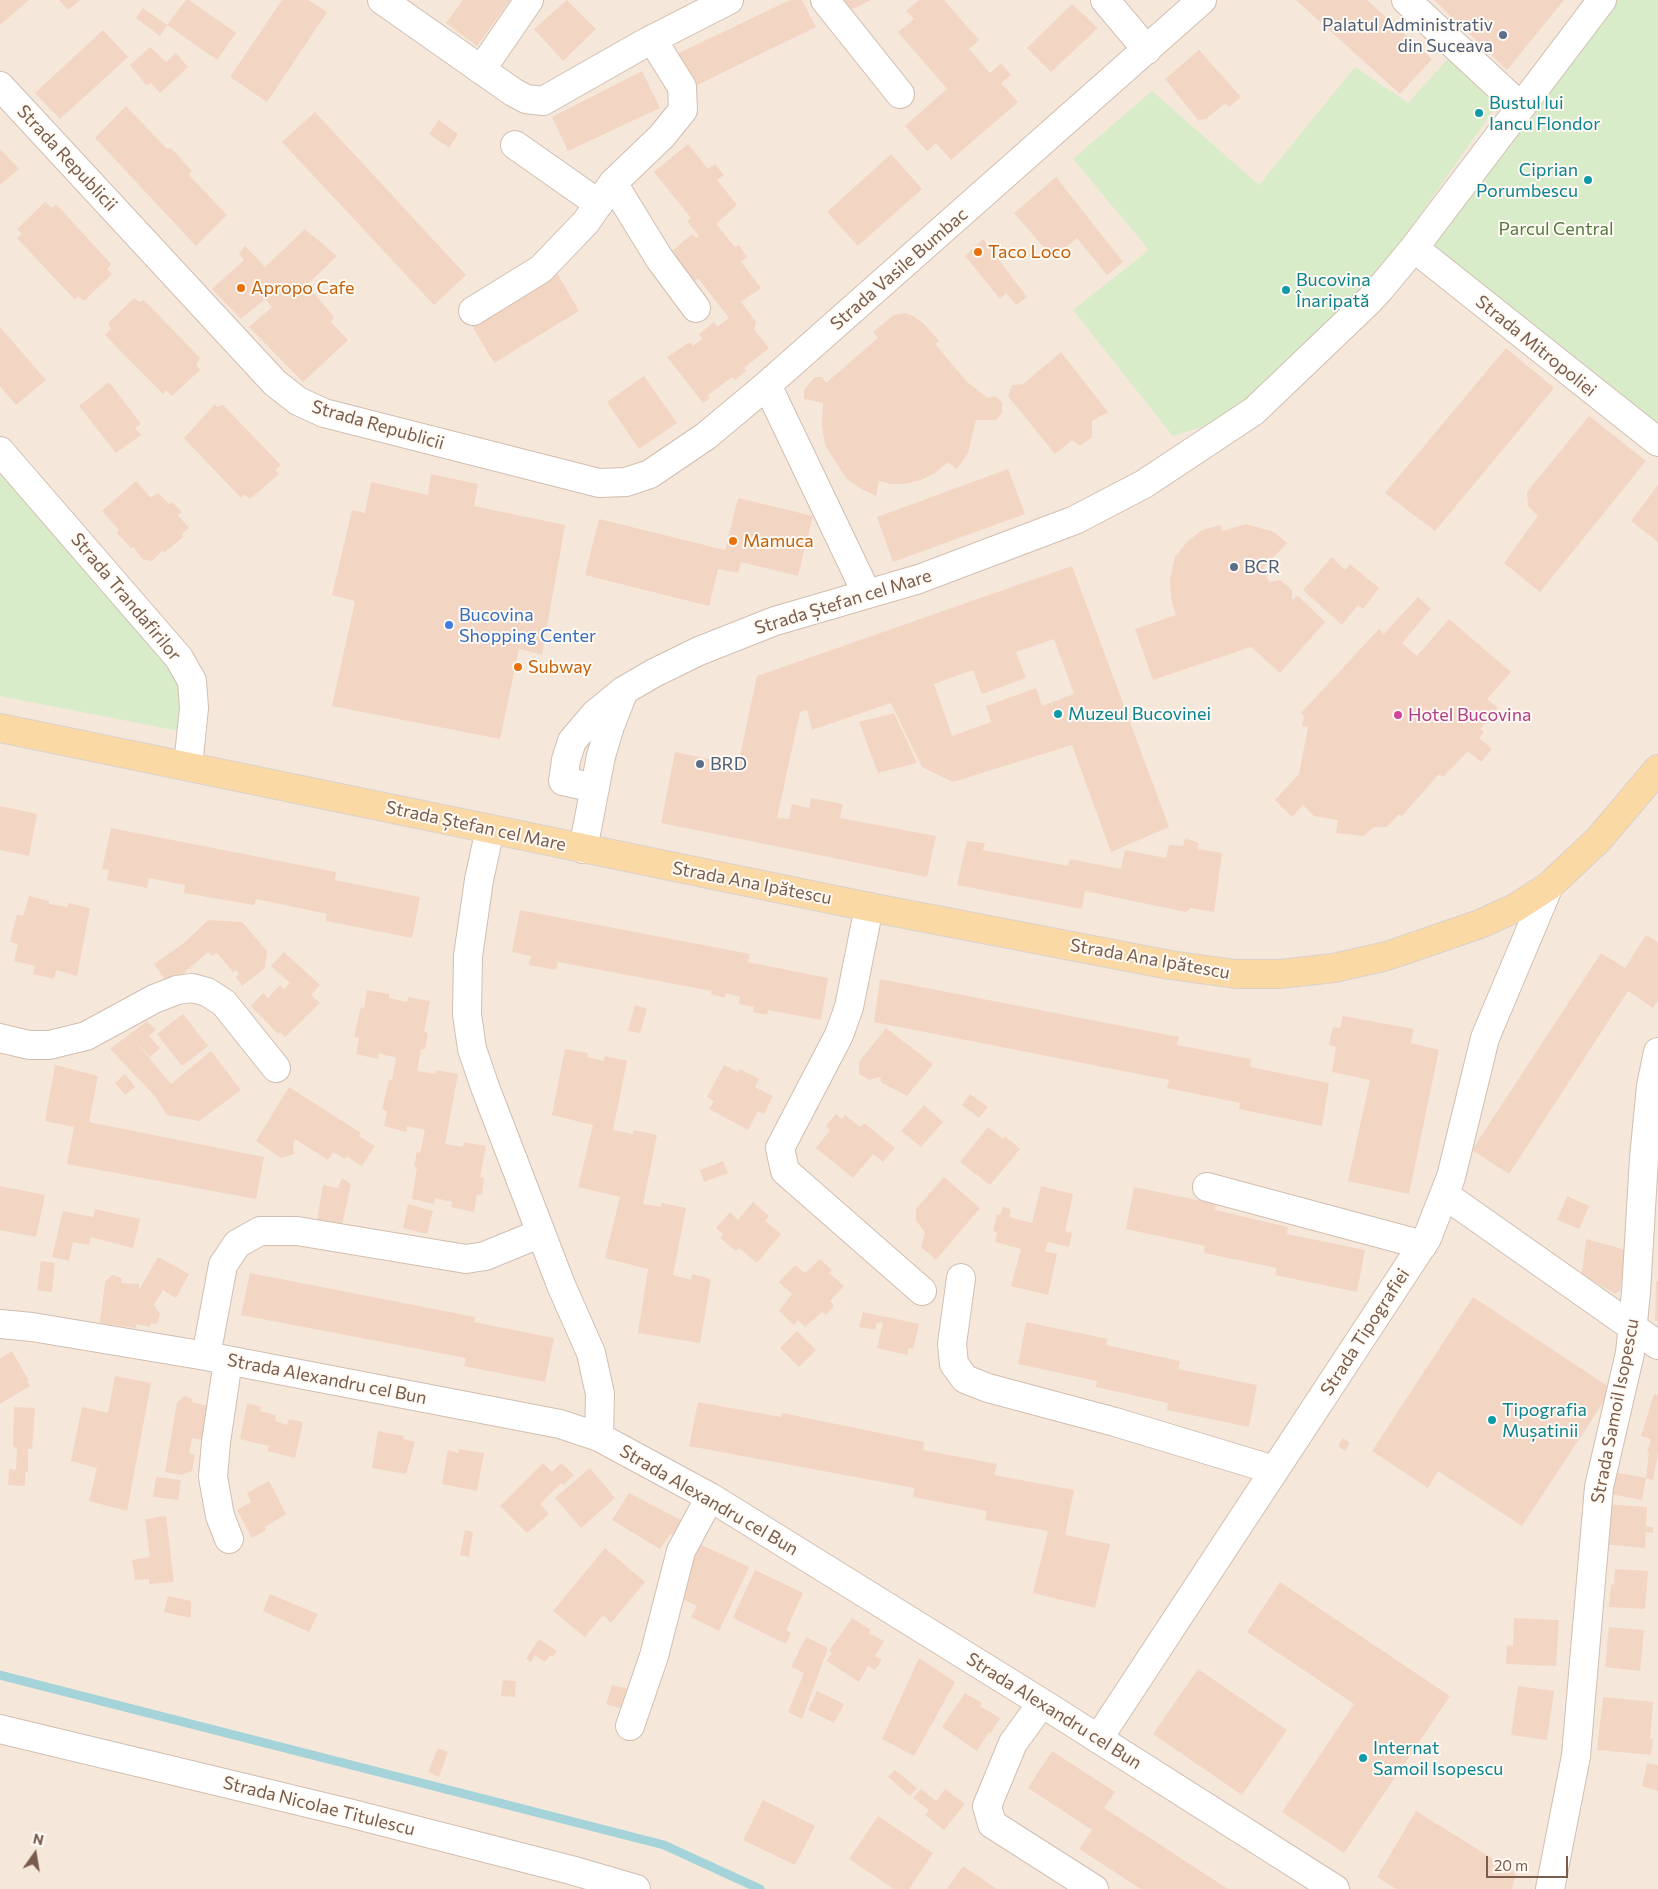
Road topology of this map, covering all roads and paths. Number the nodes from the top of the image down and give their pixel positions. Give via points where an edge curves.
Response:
1 (382, 0) edge
2 (529, 0) edge
3 (729, 0) edge
4 (825, 0) edge
5 (1105, 0) edge
6 (1202, 0) edge
7 (1406, 0) edge
8 (1602, 0) edge
9 (652, 39) junction
10 (1147, 50) junction
11 (481, 70) junction
12 (0, 86) edge
13 (900, 94) dead end
14 (1521, 107) junction
15 (515, 145) dead end
16 (606, 193) junction
17 (1414, 248) junction
18 (696, 308) dead end
19 (473, 311) dead end
20 (767, 385) junction
21 (1658, 442) edge
22 (0, 451) edge
23 (867, 594) junction
24 (0, 728) edge
25 (188, 766) junction
26 (1658, 769) edge
27 (490, 829) junction
28 (583, 849) junction
29 (1549, 886) junction
30 (869, 907) junction
31 (0, 1038) edge
32 (1658, 1052) edge
33 (276, 1068) dead end
34 (1207, 1187) dead end
35 (1445, 1195) junction
36 (541, 1233) junction
37 (1422, 1245) junction
38 (961, 1278) dead end
39 (922, 1291) dead end
40 (0, 1324) edge
41 (1633, 1327) junction
42 (1658, 1346) edge
43 (217, 1358) junction
44 (599, 1437) junction
45 (1274, 1470) junction
46 (710, 1497) junction
47 (229, 1539) dead end
48 (1042, 1703) junction
49 (630, 1726) dead end
50 (0, 1729) edge
51 (1098, 1739) junction
52 (604, 1884) edge
53 (636, 1889) edge
54 (1094, 1889) edge
55 (1335, 1889) edge
56 (1550, 1889) edge

1 - 11 street
2 - 11 street
3 - 9 street
4 - 13 street
5 - 10 street
6 - 10 street, Strada Vasile Bumbac
7 - 14 street
8 - 14 street, Strada Ștefan cel Mare
9 - 11 street via 543,101 526,99
9 - 16 street via 682,87 683,110
10 - 20 street, Strada Vasile Bumbac
12 - 20 street, Strada Republicii via 275,383 298,401 324,413 599,482 626,482 650,474 706,436
14 - 17 street, Strada Ștefan cel Mare
15 - 16 street
16 - 18 street
16 - 19 street via 586,222 541,269
17 - 21 street, Strada Mitropoliei
17 - 23 street, Strada Ștefan cel Mare via 1368,303 1254,411 1144,484 1075,520 919,579
20 - 23 street
22 - 25 street, Strada Trandafirilor via 180,658 192,681 194,708
23 - 28 street, Strada Ștefan cel Mare via 775,621 699,650 623,691 595,714 572,741 563,781 595,788
24 - 25 main road, Strada Ștefan cel Mare
25 - 27 main road, Strada Ștefan cel Mare
26 - 29 main road, Strada Ana Ipătescu via 1599,839
27 - 28 main road, Strada Ștefan cel Mare
27 - 36 street via 468,956 467,1014 472,1049
28 - 30 main road, Strada Ana Ipătescu
29 - 30 main road, Strada Ana Ipătescu via 1515,908 1480,924 1387,956 1334,968 1280,974 1236,974 1170,965
29 - 35 street, Strada Tipografiei via 1486,1038
30 - 39 street via 849,1007 839,1035 780,1148 785,1170
31 - 33 street via 29,1045 49,1045 86,1036 154,999 192,988 207,992 224,1003
32 - 41 street, Strada Samoil Isopescu via 1650,1095
34 - 37 street
35 - 37 street, Strada Tipografiei
35 - 41 street
36 - 43 street via 485,1256 466,1259 297,1231 260,1231 237,1244 223,1265
36 - 44 street via 591,1353 600,1394
37 - 45 street, Strada Tipografiei
38 - 45 street via 952,1344 954,1364 965,1379
40 - 43 street, Strada Alexandru cel Bun
41 - 42 street
41 - 56 street, Strada Samoil Isopescu via 1599,1487 1576,1756
43 - 44 street, Strada Alexandru cel Bun via 560,1424
43 - 47 street via 213,1477 220,1516
44 - 46 street, Strada Alexandru cel Bun
45 - 51 street, Strada Tipografiei
46 - 48 street, Strada Alexandru cel Bun
46 - 49 street via 681,1551 654,1656
48 - 51 street, Strada Alexandru cel Bun
48 - 54 street via 1013,1743 987,1806 992,1824
50 - 52 street, Strada Nicolae Titulescu via 359,1815
51 - 55 street, Strada Alexandru cel Bun
52 - 53 street, Strada Nicolae Titulescu

